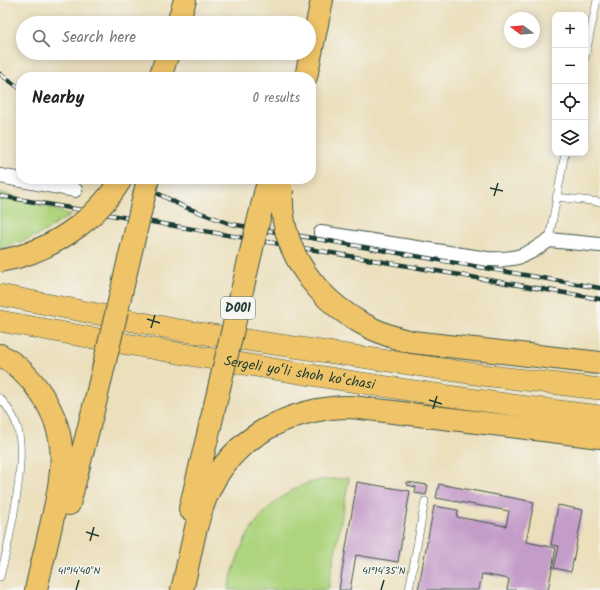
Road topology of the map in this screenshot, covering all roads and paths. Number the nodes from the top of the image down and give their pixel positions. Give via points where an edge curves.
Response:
1 (186, 0) edge
2 (318, 0) edge
3 (322, 0) edge
4 (597, 0) edge
5 (180, 16) edge
6 (183, 16) edge
7 (314, 16) edge
8 (316, 29) edge
9 (587, 48) edge
10 (166, 60) edge
11 (174, 60) edge
12 (302, 60) edge
13 (310, 60) edge
14 (162, 72) edge
15 (171, 72) edge
16 (298, 72) edge
17 (307, 72) edge
18 (564, 156) edge
19 (0, 176) edge
20 (16, 179) edge
21 (43, 184) edge
22 (117, 184) edge
23 (147, 184) edge
24 (275, 185) edge
25 (75, 190) dead end
26 (556, 197) junction
27 (600, 202) edge
28 (321, 233) dead end
29 (549, 240) junction
30 (600, 245) edge
31 (0, 261) edge
32 (0, 295) edge
33 (0, 322) edge
34 (0, 355) edge
35 (600, 364) edge
36 (600, 389) edge
37 (0, 398) edge
38 (600, 416) edge
39 (600, 438) edge
40 (425, 500) dead end
41 (2, 564) edge
42 (0, 577) edge
43 (36, 590) edge
44 (43, 590) edge
45 (173, 590) edge
46 (182, 590) edge
47 (408, 590) edge

1 - 5 highway
1 - 6 highway
2 - 7 highway
3 - 8 highway
4 - 9 lane
10 - 14 highway
11 - 15 highway
12 - 16 highway
13 - 17 highway
18 - 26 lane
19 - 20 street
21 - 25 street
22 - 31 highway, bridge via 103,204 71,231 41,248
23 - 44 highway, bridge via 74,490
24 - 35 highway, bridge via 285,228 300,265 325,297 366,326 412,342
24 - 45 highway, D001, bridge via 211,422 177,561
26 - 27 lane
26 - 29 lane
28 - 29 street via 487,259 512,260 531,253
29 - 30 street
32 - 36 main road, Sergeli yo‘li shoh ko‘chasi via 179,330 483,375
33 - 38 main road, Sergeli yo‘li shoh ko‘chasi via 181,354
34 - 43 highway via 22,371 38,388 52,411 60,435 61,483
37 - 41 lane via 18,426 20,445 18,486
39 - 46 highway via 352,408 325,408 290,417 255,436 233,455 216,478 201,512
40 - 47 lane
41 - 42 lane

